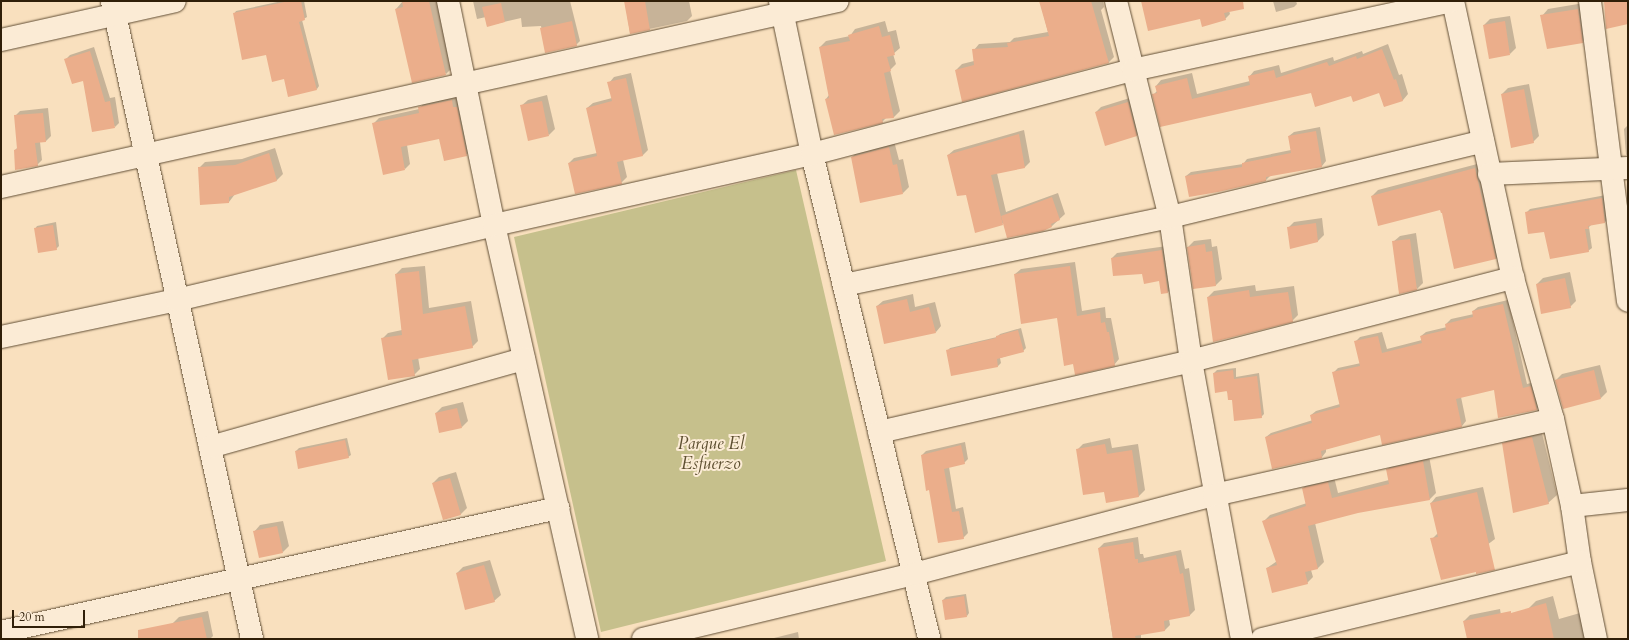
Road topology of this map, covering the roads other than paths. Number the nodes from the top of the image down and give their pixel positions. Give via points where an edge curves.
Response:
1 (175, 1) edge
2 (448, 1) edge
3 (838, 1) edge
4 (1116, 1) edge
5 (1452, 1) edge
6 (1590, 1) edge
7 (781, 7) edge
8 (113, 8) edge
9 (1, 40) edge
10 (1133, 70) junction
11 (466, 84) junction
12 (1483, 141) junction
13 (812, 154) junction
14 (146, 156) junction
15 (1620, 169) edge
16 (1490, 174) junction
17 (1, 188) edge
18 (1170, 217) junction
19 (494, 225) junction
20 (1513, 278) junction
21 (844, 285) junction
22 (177, 300) junction
23 (1628, 301) edge
24 (1, 337) edge
25 (524, 359) junction
26 (1191, 361) junction
27 (1553, 419) junction
28 (879, 432) junction
29 (210, 447) junction
30 (1214, 495) junction
31 (1628, 500) edge
32 (1572, 506) junction
33 (558, 508) junction
34 (1580, 562) junction
35 (914, 574) junction
36 (239, 579) junction
37 (1, 632) edge
38 (252, 639) edge
39 (587, 639) edge
40 (643, 639) edge
41 (929, 639) edge
42 (1242, 639) edge
43 (1262, 639) edge
44 (1596, 639) edge

1 - 8 street
2 - 11 street
3 - 7 street
4 - 10 street
5 - 10 street
5 - 12 street
6 - 15 street
7 - 11 street
7 - 13 street
8 - 9 street
8 - 14 street
10 - 13 street
10 - 18 street
11 - 14 street
11 - 19 street
12 - 16 street
12 - 18 street
13 - 19 street
13 - 21 street
14 - 17 street
14 - 22 street
15 - 16 street
15 - 23 street
16 - 20 street
18 - 21 street
18 - 26 street
19 - 22 street
19 - 25 street
20 - 26 street
20 - 27 street
21 - 28 street
22 - 24 street
22 - 29 street
25 - 29 street
25 - 33 street
26 - 28 street
26 - 30 street
27 - 30 street
27 - 32 street
28 - 35 street
29 - 36 street
30 - 35 street
30 - 42 street
31 - 32 street
32 - 34 street
33 - 36 street
33 - 39 street
34 - 43 street
34 - 44 street
35 - 40 street
35 - 41 street
36 - 37 street
36 - 38 street

